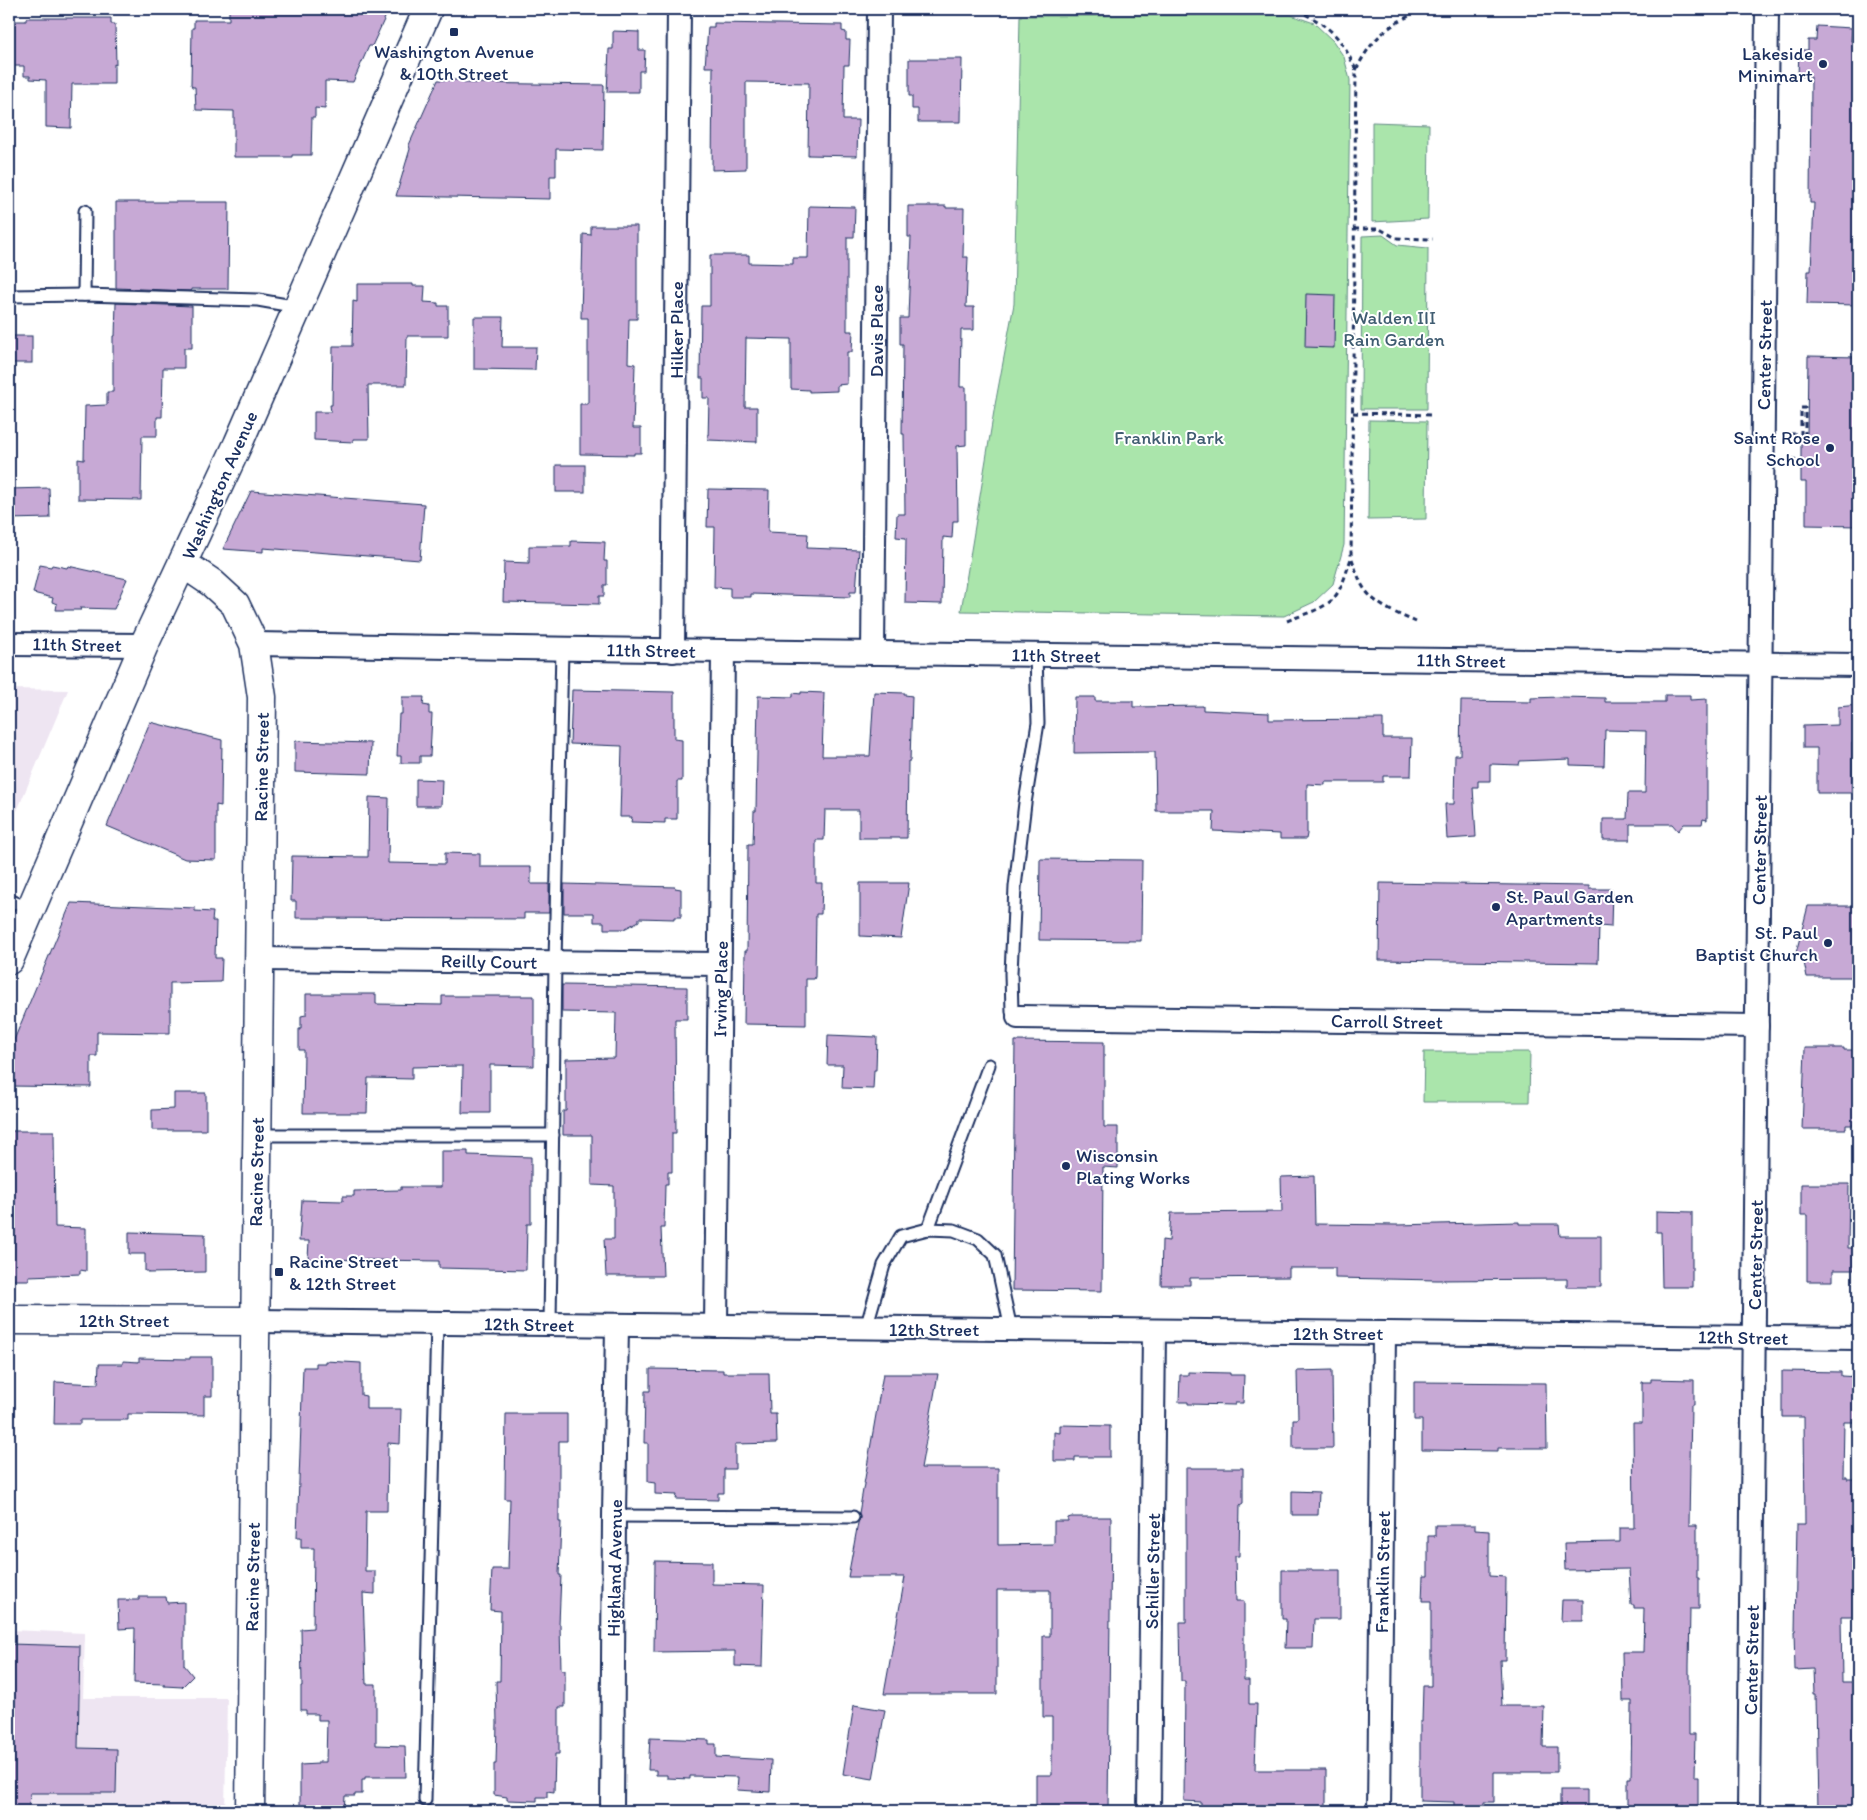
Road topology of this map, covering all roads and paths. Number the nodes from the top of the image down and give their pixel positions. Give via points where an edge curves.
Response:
1 (428, 9) edge
2 (679, 9) edge
3 (879, 9) edge
4 (1767, 9) edge
5 (1305, 14) dead end
6 (1411, 15) dead end
7 (1356, 70) junction
8 (85, 211) dead end
9 (1354, 229) junction
10 (1433, 239) dead end
11 (84, 295) junction
12 (9, 296) edge
13 (298, 307) junction
14 (1352, 413) junction
15 (1432, 415) dead end
16 (1791, 434) dead end
17 (1804, 436) dead end
18 (1791, 459) dead end
19 (1801, 460) dead end
20 (1351, 559) junction
21 (184, 564) junction
22 (1287, 620) dead end
23 (1416, 622) dead end
24 (9, 644) edge
25 (254, 644) junction
26 (144, 645) junction
27 (562, 649) junction
28 (673, 651) junction
29 (723, 652) junction
30 (873, 653) junction
31 (1036, 655) junction
32 (1761, 664) junction
33 (1858, 665) edge
34 (20, 904) edge
35 (259, 959) junction
36 (9, 960) edge
37 (554, 962) junction
38 (720, 964) junction
39 (1018, 1017) joint
40 (1757, 1026) junction
41 (989, 1065) dead end
42 (257, 1135) junction
43 (553, 1135) junction
44 (928, 1229) junction
45 (9, 1320) edge
46 (255, 1321) junction
47 (437, 1323) junction
48 (550, 1324) junction
49 (617, 1325) junction
50 (716, 1326) junction
51 (866, 1328) junction
52 (1011, 1329) junction
53 (1154, 1331) junction
54 (1384, 1333) junction
55 (1754, 1337) junction
56 (1858, 1338) edge
57 (614, 1516) junction
58 (853, 1517) dead end
59 (425, 1800) dead end
60 (250, 1811) edge
61 (612, 1811) edge
62 (1149, 1811) edge
63 (1379, 1811) edge
64 (1749, 1811) edge

1 - 13 main road, Washington Avenue
2 - 28 street, Hilker Place
3 - 30 street, Davis Place
4 - 32 street, Center Street
5 - 7 path via 1336,34
6 - 7 path via 1392,24 1376,38
7 - 9 path
8 - 11 lane
9 - 10 path via 1380,229 1396,238
9 - 14 path
11 - 12 lane
11 - 13 lane via 258,300
13 - 21 main road, Washington Avenue
14 - 15 path
14 - 20 path
16 - 17 path via 1800,434 1801,408 1805,408
18 - 19 path
20 - 22 path via 1331,601
20 - 23 path via 1362,586 1385,609
21 - 25 main road, Racine Street via 235,604
21 - 26 main road, Washington Avenue
24 - 26 street, 11th Street
25 - 27 street, 11th Street
25 - 35 main road, Racine Street via 262,697
26 - 34 main road, Washington Avenue
27 - 28 street, 11th Street
27 - 37 lane
28 - 29 street, 11th Street
29 - 30 street, 11th Street
29 - 38 street, Irving Place
30 - 31 street, 11th Street
31 - 32 street, 11th Street
31 - 39 lane via 1038,723 1014,906 1012,1012
32 - 33 street, 11th Street
32 - 40 street, Center Street
34 - 36 main road, Washington Avenue
35 - 37 street, Reilly Court
35 - 42 main road, Racine Street
37 - 38 street, Reilly Court
37 - 43 lane
38 - 50 street, Irving Place
39 - 40 street, Carroll Street
40 - 55 street, Center Street
41 - 44 lane
42 - 43 lane
42 - 46 main road, Racine Street
43 - 48 lane
44 - 51 lane via 901,1236 884,1266
44 - 52 lane via 954,1230 978,1239 995,1255
45 - 46 main road, 12th Street
46 - 47 street, 12th Street
46 - 60 main road, Racine Street
47 - 48 street, 12th Street
47 - 59 lane
48 - 49 street, 12th Street
49 - 50 street, 12th Street
49 - 57 street, Highland Avenue
50 - 51 street, 12th Street
51 - 52 street, 12th Street
52 - 53 street, 12th Street
53 - 54 street, 12th Street
53 - 62 street, Schiller Street
54 - 55 street, 12th Street
54 - 63 street, Franklin Street
55 - 56 street, 12th Street
55 - 64 street, Center Street
57 - 58 lane
57 - 61 street, Highland Avenue

